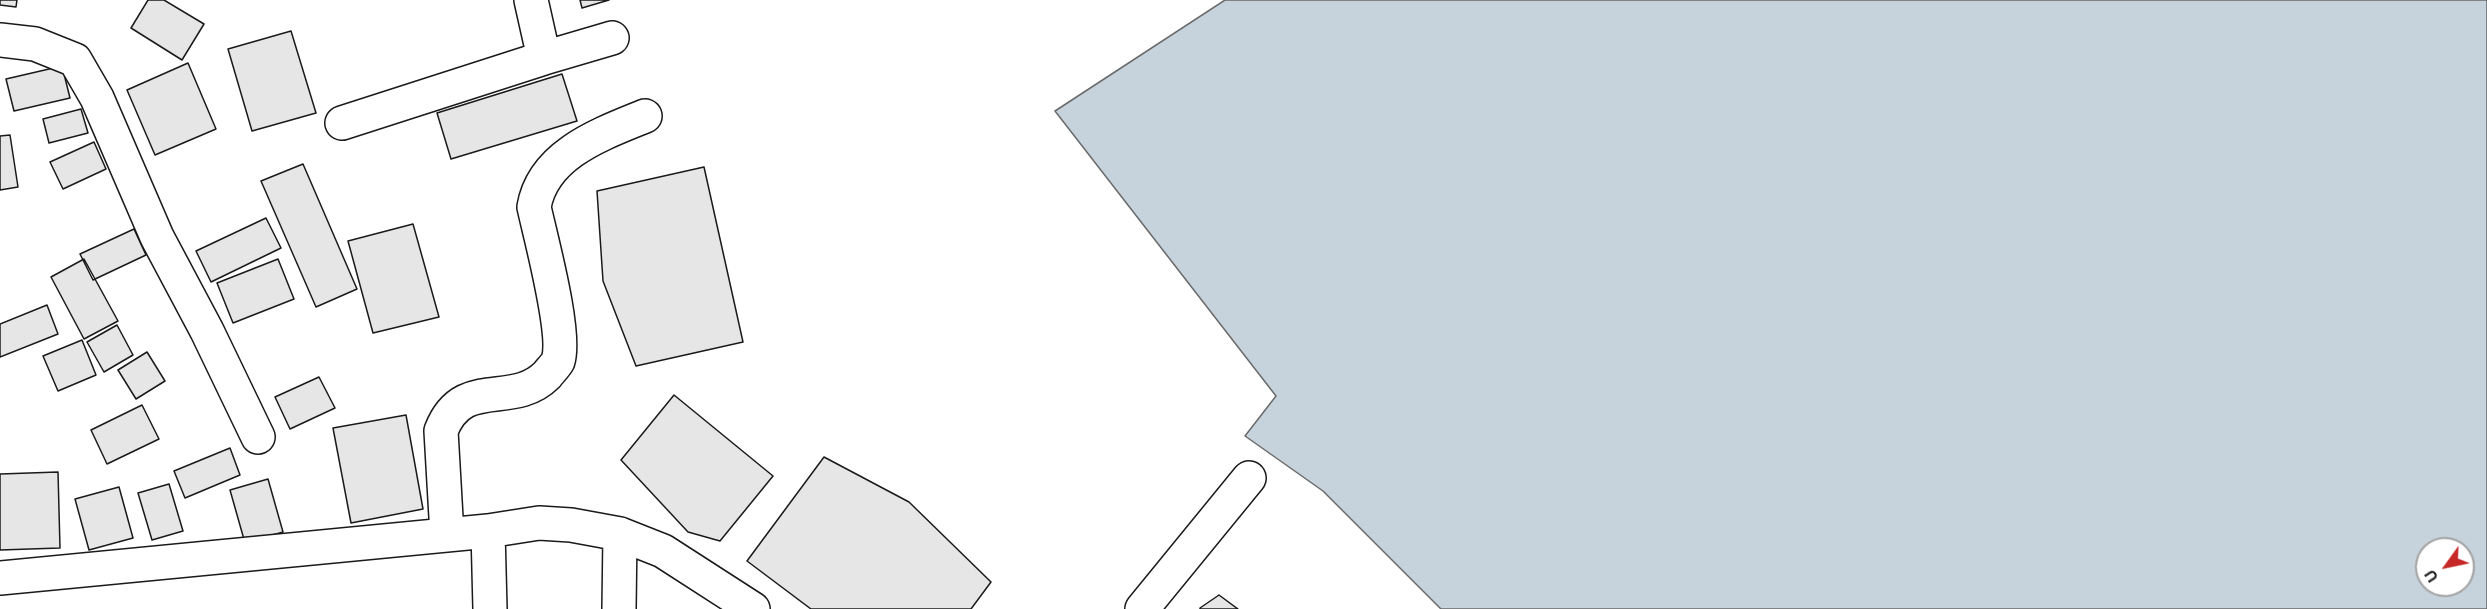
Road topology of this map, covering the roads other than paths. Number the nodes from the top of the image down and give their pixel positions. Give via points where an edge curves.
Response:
1 (531, 0) edge
2 (612, 38) dead end
3 (0, 40) edge
4 (544, 58) junction
5 (645, 116) dead end
6 (342, 123) dead end
7 (258, 437) dead end
8 (1250, 478) dead end
9 (488, 531) junction
10 (620, 534) junction
11 (447, 535) junction
12 (0, 578) edge
13 (490, 609) edge
14 (619, 609) edge
15 (753, 609) edge
16 (1143, 609) edge

1 - 4 street
2 - 4 street
3 - 7 street via 34,44 75,60 97,98 157,237
4 - 6 street
5 - 11 street via 573,150 537,192 534,207 560,334 558,362 536,385 471,398 446,416 441,432
8 - 16 street
9 - 10 street via 539,523
9 - 11 street
9 - 13 street
10 - 14 street
10 - 15 street via 663,551
11 - 12 street

